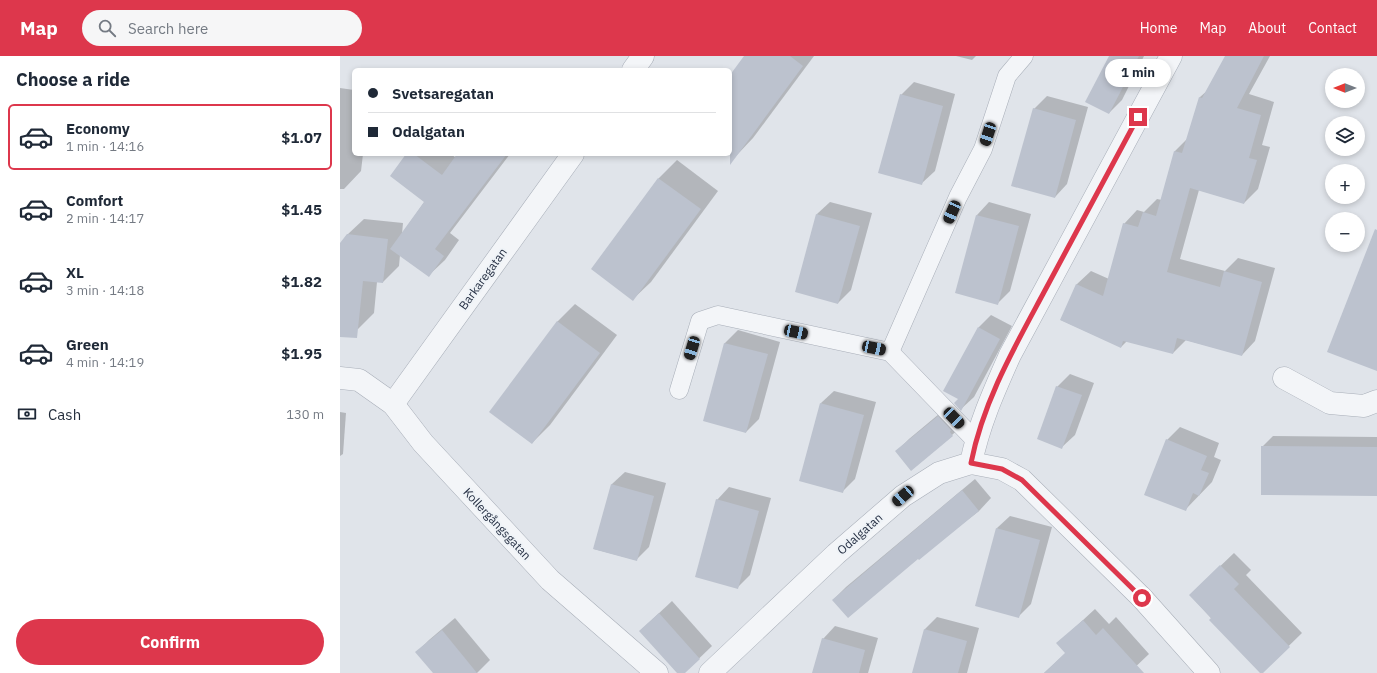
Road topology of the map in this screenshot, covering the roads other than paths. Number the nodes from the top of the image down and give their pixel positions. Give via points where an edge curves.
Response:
1 (644, 56) edge
2 (1024, 56) edge
3 (1165, 58) edge
4 (635, 68) edge
5 (572, 156) edge
6 (890, 352) junction
7 (340, 378) edge
8 (1284, 378) dead end
9 (680, 390) dead end
10 (1377, 401) edge
11 (393, 404) junction
12 (976, 441) junction
13 (971, 463) junction
14 (657, 673) edge
15 (710, 673) edge
16 (1209, 673) edge

1 - 4 street
2 - 6 lane via 1007,76 983,149 958,198
3 - 12 street via 1010,355 989,402
5 - 11 street, Barkaregatan
6 - 9 lane via 718,315 700,321
6 - 12 lane
7 - 11 street, Kollergångsgatan via 359,380
8 - 10 street via 1330,403 1364,406
11 - 14 street, Kollergångsgatan via 423,444 550,580
12 - 13 street
13 - 15 street, Odalgatan via 939,473 903,496 836,554
13 - 16 street via 1002,469 1022,480 1142,598

